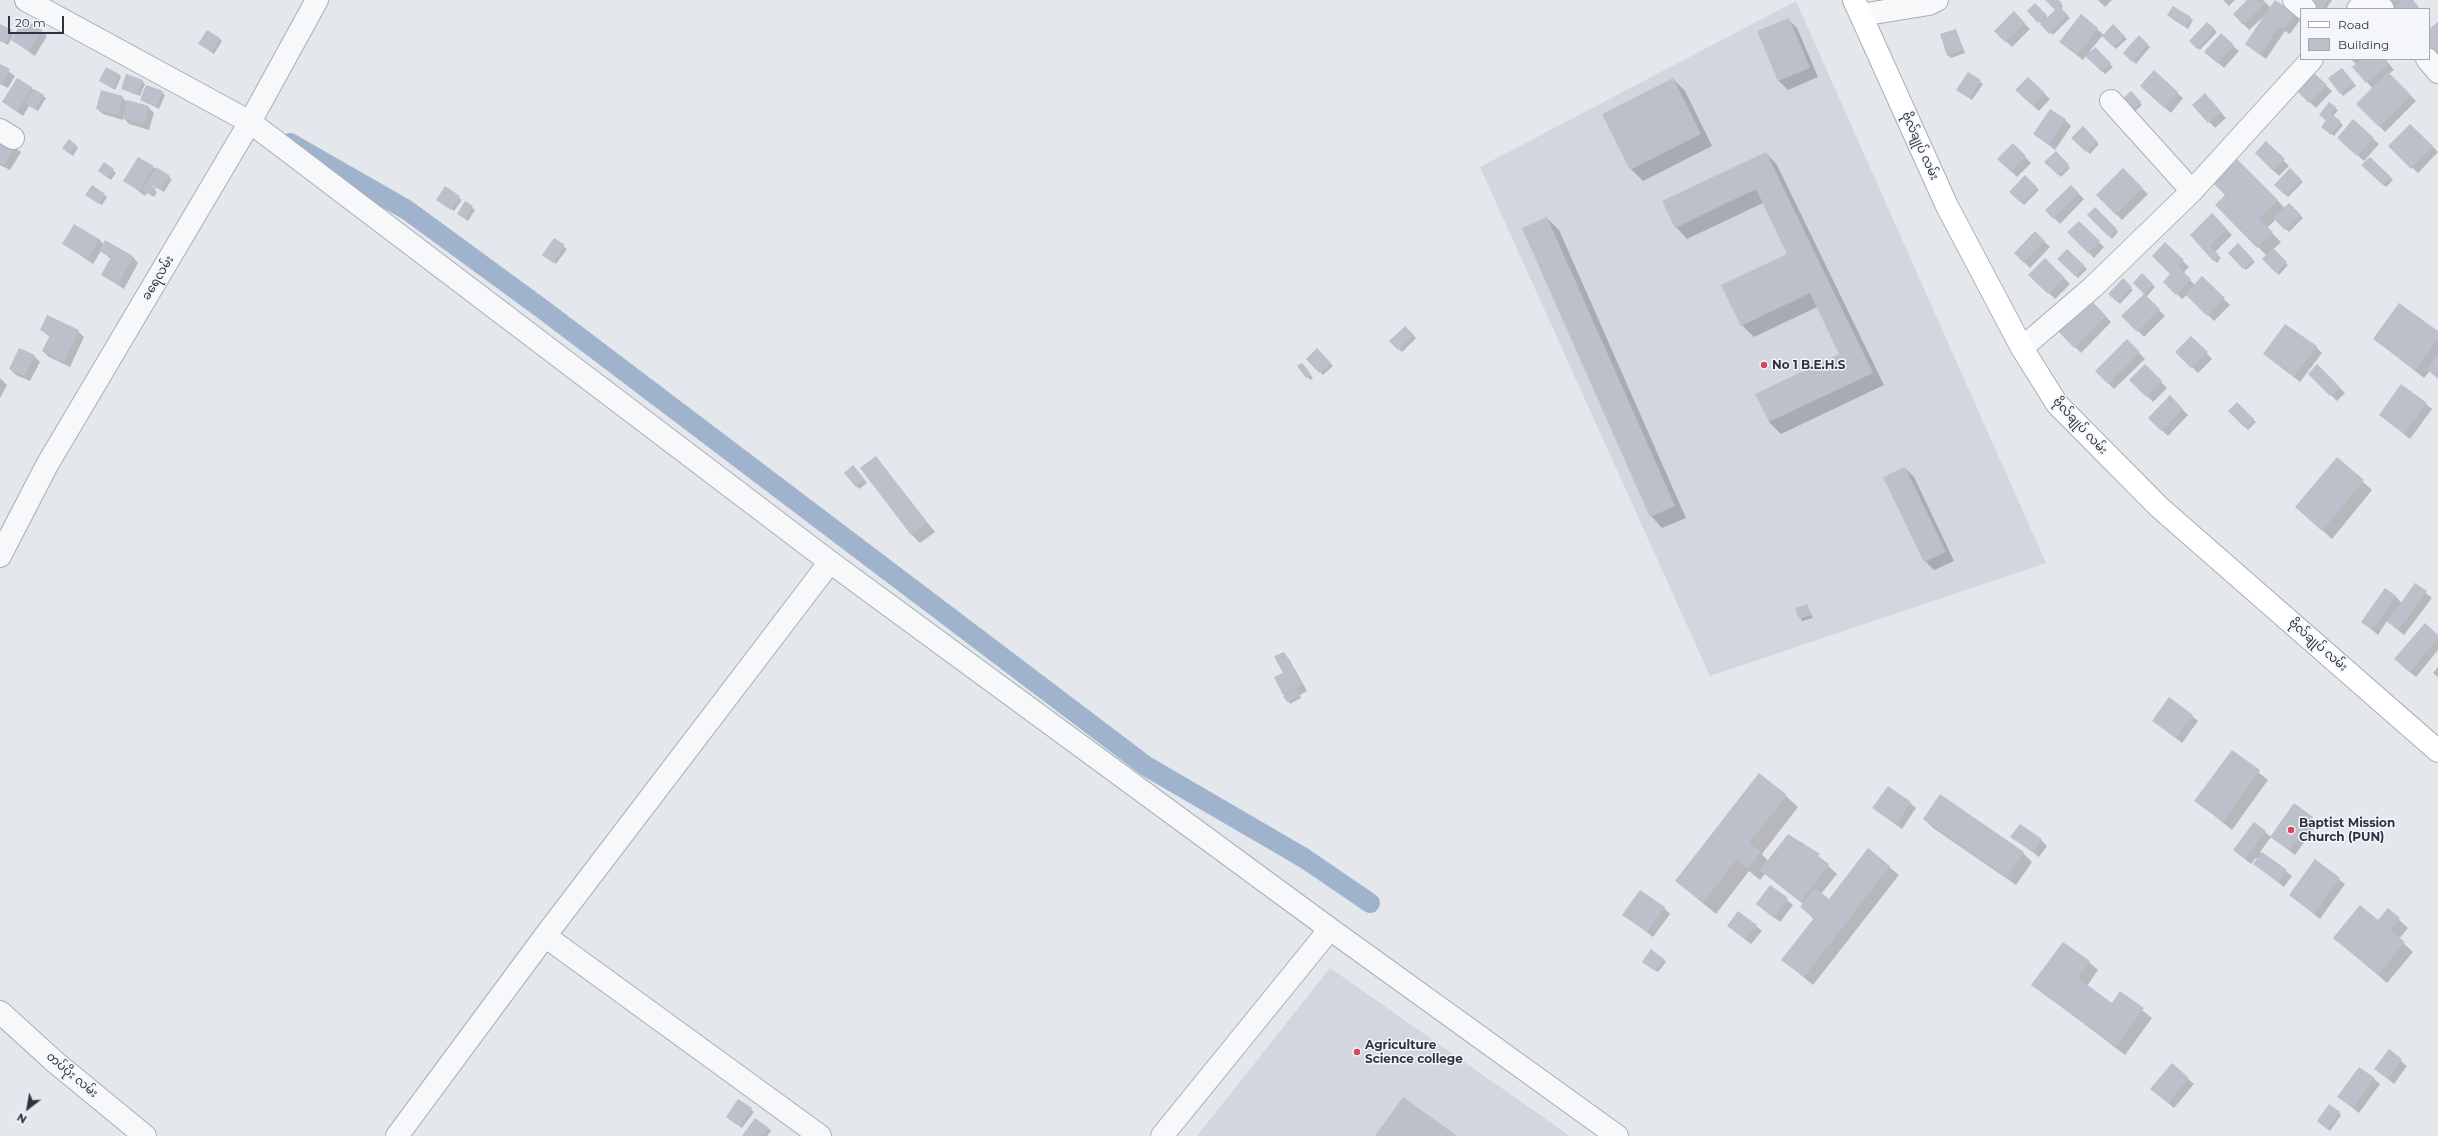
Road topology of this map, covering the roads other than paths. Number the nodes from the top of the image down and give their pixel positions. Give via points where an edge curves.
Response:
1 (26, 0) edge
2 (317, 0) edge
3 (1937, 0) edge
4 (2294, 0) edge
5 (2366, 0) edge
6 (2375, 0) edge
7 (1857, 7) edge
8 (2304, 8) edge
9 (2359, 8) edge
10 (2382, 8) edge
11 (2311, 60) edge
12 (2427, 60) edge
13 (2438, 72) edge
14 (2111, 102) dead end
15 (250, 122) junction
16 (2192, 191) junction
17 (2022, 348) junction
18 (0, 556) edge
19 (830, 562) junction
20 (2438, 751) edge
21 (1330, 929) junction
22 (546, 936) junction
23 (0, 1012) edge
24 (145, 1136) edge
25 (397, 1136) edge
26 (820, 1136) edge
27 (1162, 1136) edge
28 (1617, 1136) edge

1 - 15 street
2 - 15 street, ခရေလမ်း
3 - 7 street via 1929,4
4 - 8 street
5 - 9 street
6 - 10 street
7 - 17 main road, ဗိုလ်ချုပ် လမ်း via 1946,206
11 - 16 street
12 - 13 street
14 - 16 street
15 - 18 street, ခရေလမ်း via 47,466
15 - 19 street
16 - 17 street via 2094,287
17 - 20 main road, ဗိုလ်ချုပ် လမ်း via 2056,404 2158,507
19 - 21 street
19 - 22 street
21 - 27 street
21 - 28 street
22 - 25 street
22 - 26 street
23 - 24 street, တပ်ပိုး လမ်း via 55,1062

